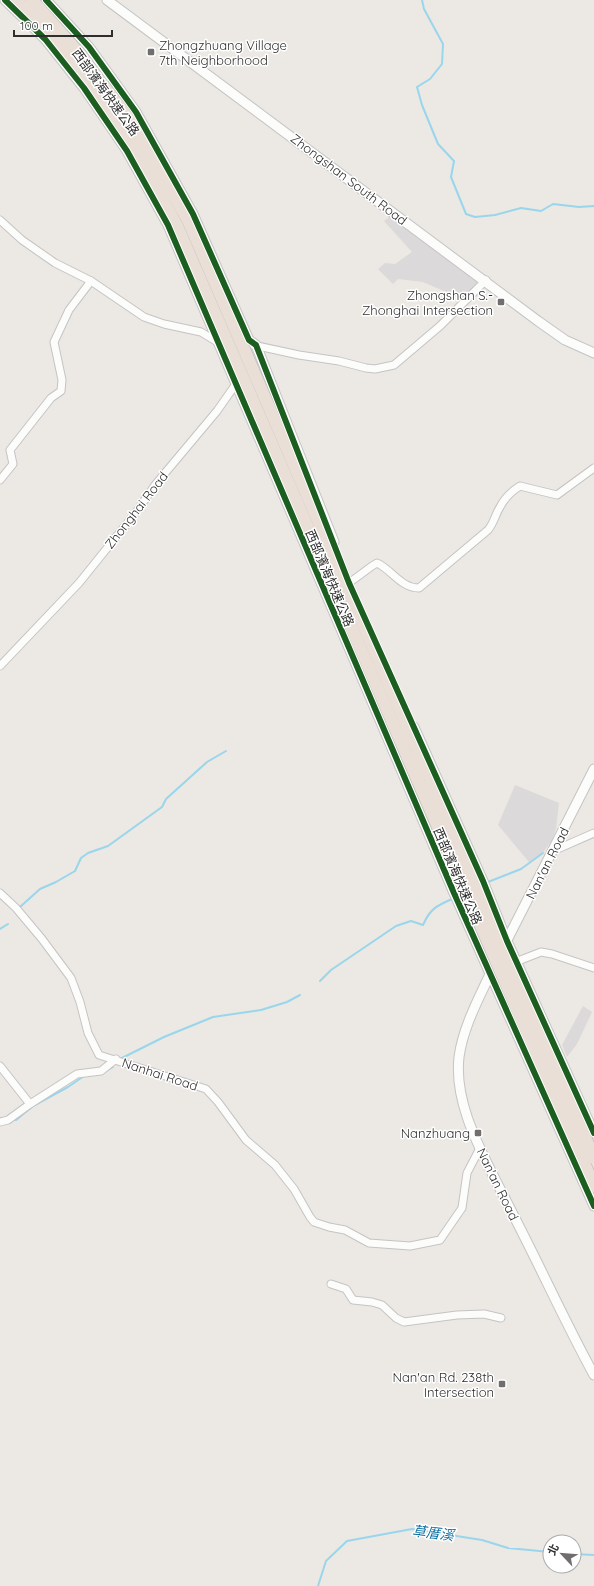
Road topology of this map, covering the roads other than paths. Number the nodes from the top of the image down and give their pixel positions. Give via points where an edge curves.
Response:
1 (5, 0) edge
2 (17, 0) edge
3 (32, 0) edge
4 (46, 0) edge
5 (107, 0) edge
6 (0, 220) edge
7 (486, 280) junction
8 (91, 282) junction
9 (220, 343) junction
10 (256, 345) junction
11 (594, 353) edge
12 (237, 384) junction
13 (594, 468) edge
14 (0, 480) edge
15 (349, 583) junction
16 (0, 664) edge
17 (594, 769) edge
18 (594, 833) edge
19 (553, 851) junction
20 (0, 893) edge
21 (507, 941) junction
22 (516, 962) junction
23 (594, 968) edge
24 (491, 973) junction
25 (116, 1060) junction
26 (0, 1066) edge
27 (30, 1104) junction
28 (0, 1122) edge
29 (594, 1133) edge
30 (480, 1148) junction
31 (594, 1158) edge
32 (594, 1186) edge
33 (594, 1206) edge
34 (331, 1284) dead end
35 (501, 1318) dead end
36 (594, 1375) edge

1 - 9 street via 45,39 84,88 127,151 168,225
2 - 32 highway, 西部濱海快速公路, bridge via 77,63 120,123 177,226
3 - 31 highway, 西部濱海快速公路, bridge via 82,57 128,118 188,220
4 - 10 street via 88,47 136,112 193,214 249,340
5 - 7 street, Zhongshan South Road
6 - 8 street via 22,240
7 - 10 street via 440,326 394,365 366,368
7 - 11 street, Zhongshan South Road via 565,340
8 - 9 street via 144,317 201,332
8 - 14 street via 69,310 54,342 62,380 61,390 51,398 10,450 13,464
9 - 10 street
9 - 12 street
10 - 12 street, Zhonghai Road
10 - 15 street
12 - 16 street, Zhonghai Road via 79,583
12 - 24 street via 454,893
13 - 15 street via 557,495 520,486 515,489 500,506 488,530 419,588 406,585 377,563
15 - 21 street via 483,881
17 - 19 street, Nan'an Road
18 - 19 street
19 - 21 street, Nan'an Road
20 - 25 street, Nanhai Road via 42,939 70,978 80,1002 88,1034 99,1055
21 - 22 street
21 - 24 street, Nan'an Road
22 - 23 street via 541,952
22 - 24 street
22 - 29 street
24 - 30 street, Nan'an Road via 465,1033 459,1058 459,1086 464,1107
24 - 33 street
25 - 27 street, Nanhai Road via 100,1071 77,1074
25 - 30 street, Nanhai Road via 206,1089 246,1140 275,1164 294,1188 314,1222 329,1228 346,1230 369,1243 410,1246 440,1240 462,1208 467,1173
26 - 27 street
27 - 28 street, Nanhai Road via 8,1120
30 - 36 street, Nan'an Road
34 - 35 street via 346,1289 353,1300 382,1305 404,1322 457,1314 484,1314

